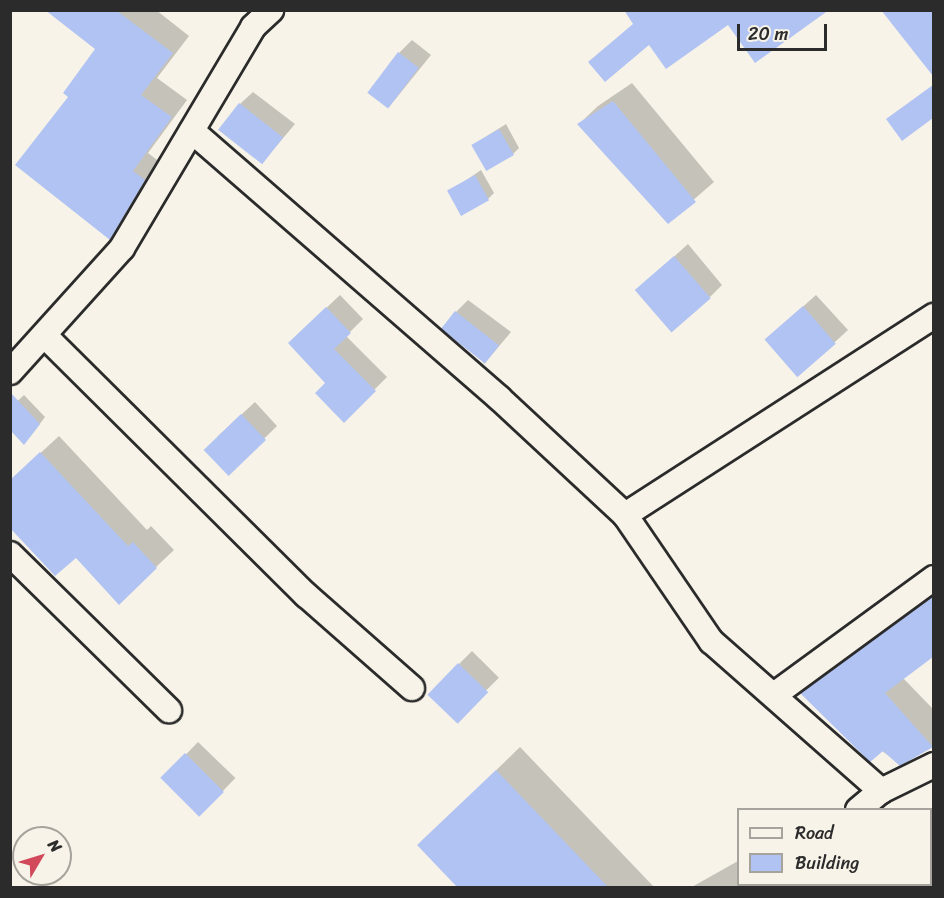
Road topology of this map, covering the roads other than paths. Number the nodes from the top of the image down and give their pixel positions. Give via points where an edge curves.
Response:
1 (271, 10) edge
2 (192, 131) junction
3 (933, 316) edge
4 (45, 336) junction
5 (10, 372) edge
6 (626, 515) junction
7 (10, 554) edge
8 (933, 578) edge
9 (412, 688) dead end
10 (774, 695) junction
11 (169, 710) dead end
12 (933, 765) edge
13 (881, 791) junction
14 (860, 808) edge

1 - 2 street via 254,27
2 - 4 street via 122,248
2 - 6 street via 499,398
3 - 6 street
4 - 5 street
4 - 9 street via 306,595
6 - 10 street via 711,641
7 - 11 street
8 - 10 street
10 - 13 street
12 - 13 street
13 - 14 street

